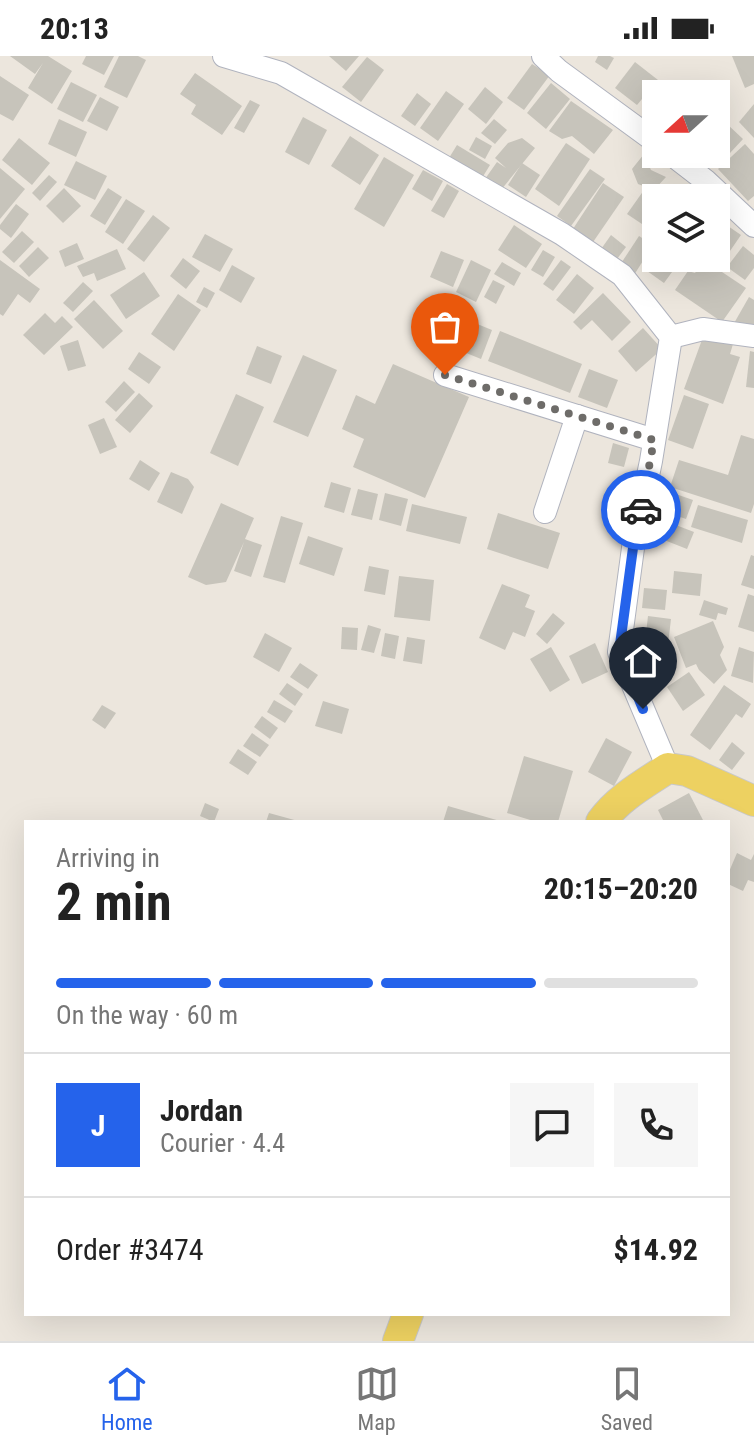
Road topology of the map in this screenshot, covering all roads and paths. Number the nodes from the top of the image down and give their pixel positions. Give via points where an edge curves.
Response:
1 (224, 56) edge
2 (263, 56) edge
3 (543, 56) edge
4 (281, 73) junction
5 (642, 132) edge
6 (689, 168) edge
7 (754, 226) edge
8 (754, 336) edge
9 (671, 337) junction
10 (445, 375) dead end
11 (577, 416) junction
12 (654, 440) junction
13 (545, 512) dead end
14 (668, 768) junction
15 (753, 797) edge
16 (602, 820) edge
17 (407, 1316) edge
18 (398, 1341) edge

1 - 4 street
2 - 4 street
3 - 5 street
4 - 9 street via 562,234 622,275
6 - 7 street
8 - 9 street via 703,329
9 - 12 street
10 - 11 street
11 - 12 street
11 - 13 street
12 - 14 street via 619,652
14 - 15 main road
14 - 16 main road
17 - 18 main road

